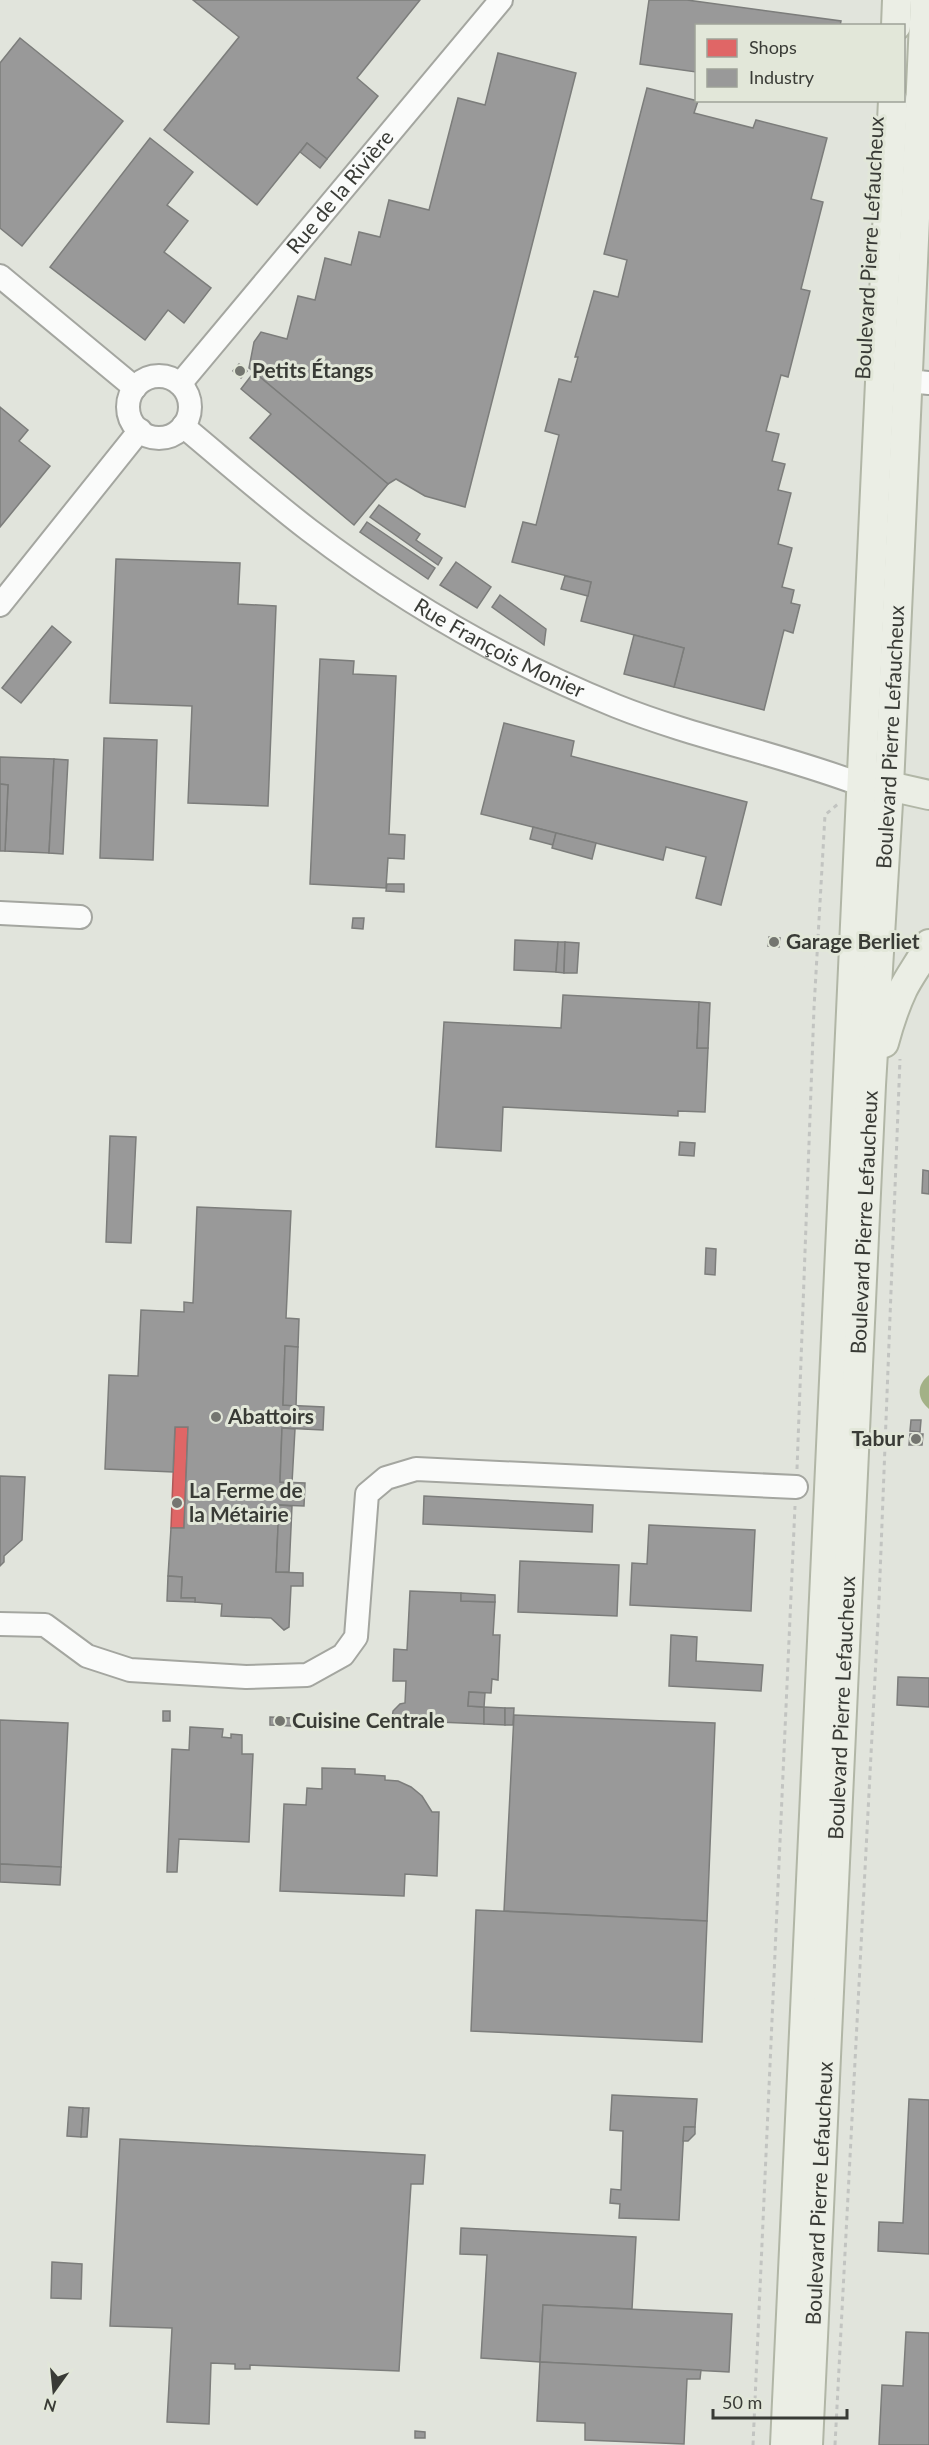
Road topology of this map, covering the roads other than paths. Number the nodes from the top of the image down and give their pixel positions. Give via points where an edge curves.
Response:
1 (501, 0) edge
2 (897, 0) edge
3 (925, 0) edge
4 (896, 24) edge
5 (893, 102) edge
6 (0, 276) edge
7 (918, 382) edge
8 (180, 384) junction
9 (135, 388) junction
10 (183, 426) junction
11 (140, 430) junction
12 (0, 605) edge
13 (875, 786) junction
14 (929, 795) edge
15 (0, 913) edge
16 (80, 917) dead end
17 (929, 944) edge
18 (871, 1085) junction
19 (796, 1487) road end
20 (0, 1624) edge
21 (785, 2445) edge
22 (808, 2445) edge

1 - 8 street, Rue de la Rivière
2 - 4 main road
3 - 7 main road, Boulevard Pierre Lefaucheux
5 - 13 main road, Boulevard Pierre Lefaucheux
6 - 9 street
7 - 13 main road, Boulevard Pierre Lefaucheux
8 - 9 street via 165,376 155,376
8 - 10 street via 190,405
9 - 11 street via 129,413
10 - 11 street via 159,438
10 - 13 street, Rue François Monier via 341,553 492,647 615,705 690,733
11 - 12 street
13 - 14 main road
13 - 18 main road, Boulevard Pierre Lefaucheux
13 - 21 main road, Boulevard Pierre Lefaucheux
15 - 16 street
17 - 18 main road via 892,1014
18 - 22 main road, Boulevard Pierre Lefaucheux
19 - 20 street via 416,1469 386,1478 367,1494 356,1637 343,1655 307,1675 246,1677 130,1670 87,1656 45,1625

